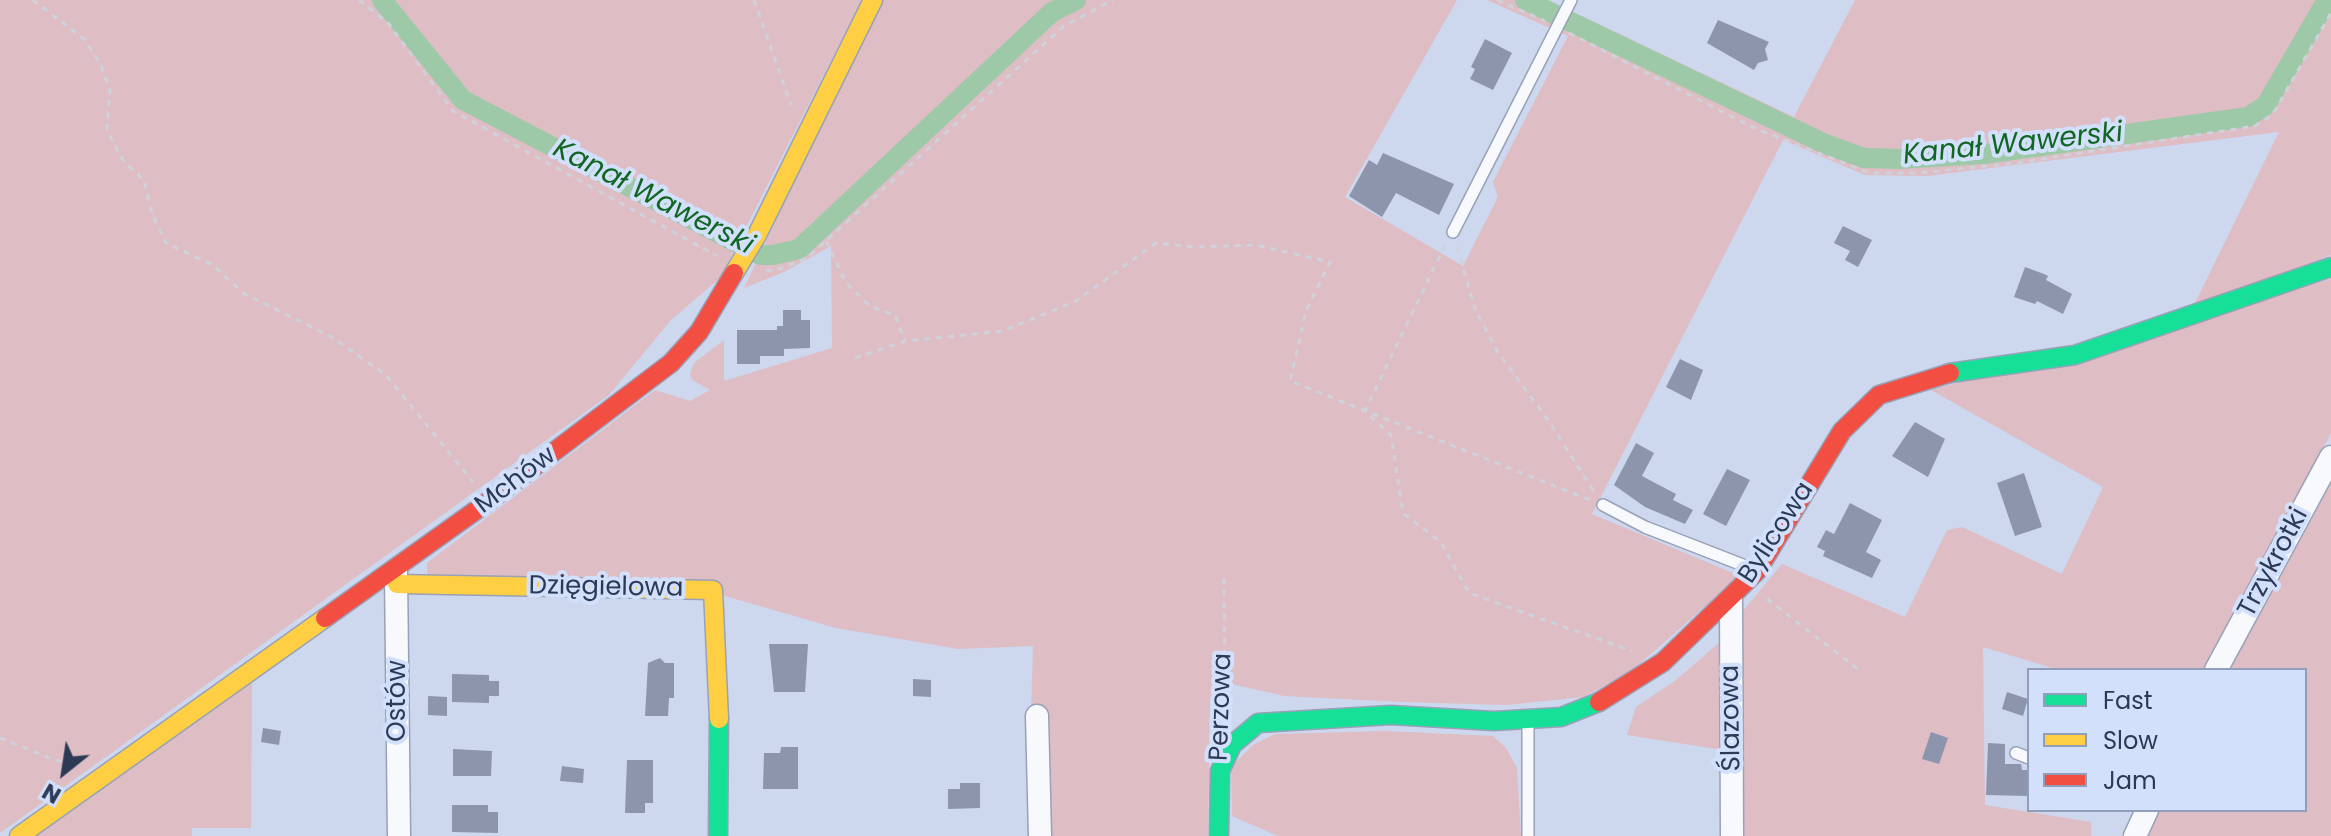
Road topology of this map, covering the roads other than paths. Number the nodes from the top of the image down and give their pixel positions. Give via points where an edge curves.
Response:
1 (873, 0) edge
2 (1569, 4) edge
3 (1453, 232) road end
4 (2331, 267) edge
5 (2331, 457) edge
6 (1603, 505) road end
7 (396, 575) junction
8 (1753, 576) junction
9 (1731, 600) junction
10 (2217, 668) edge
11 (1037, 716) dead end
12 (1528, 721) junction
13 (2016, 753) dead end
14 (2027, 757) edge
15 (1225, 759) joint
16 (2146, 812) edge
17 (19, 836) edge
18 (399, 836) edge
19 (718, 836) edge
20 (1040, 836) edge
21 (1219, 836) edge
22 (1528, 836) edge
23 (1732, 836) edge
24 (2135, 836) edge

1 - 7 street, Mchów via 757,235 699,332 671,363
2 - 3 lane
4 - 8 street, Bylicowa via 2075,355 1944,374 1879,395 1842,431
5 - 10 street, Trzykrotki
6 - 8 lane
7 - 17 street, Mchów
7 - 18 street, Ostów
7 - 19 street, Dzięgielowa via 713,590
8 - 9 street, Bylicowa
9 - 12 street, Bylicowa via 1663,662 1583,711
9 - 23 street, Ślazowa
11 - 20 street
12 - 15 street, Bylicowa via 1391,715 1275,719 1244,732
12 - 22 lane
13 - 14 lane
15 - 21 street, Perzowa via 1217,802
16 - 24 street

